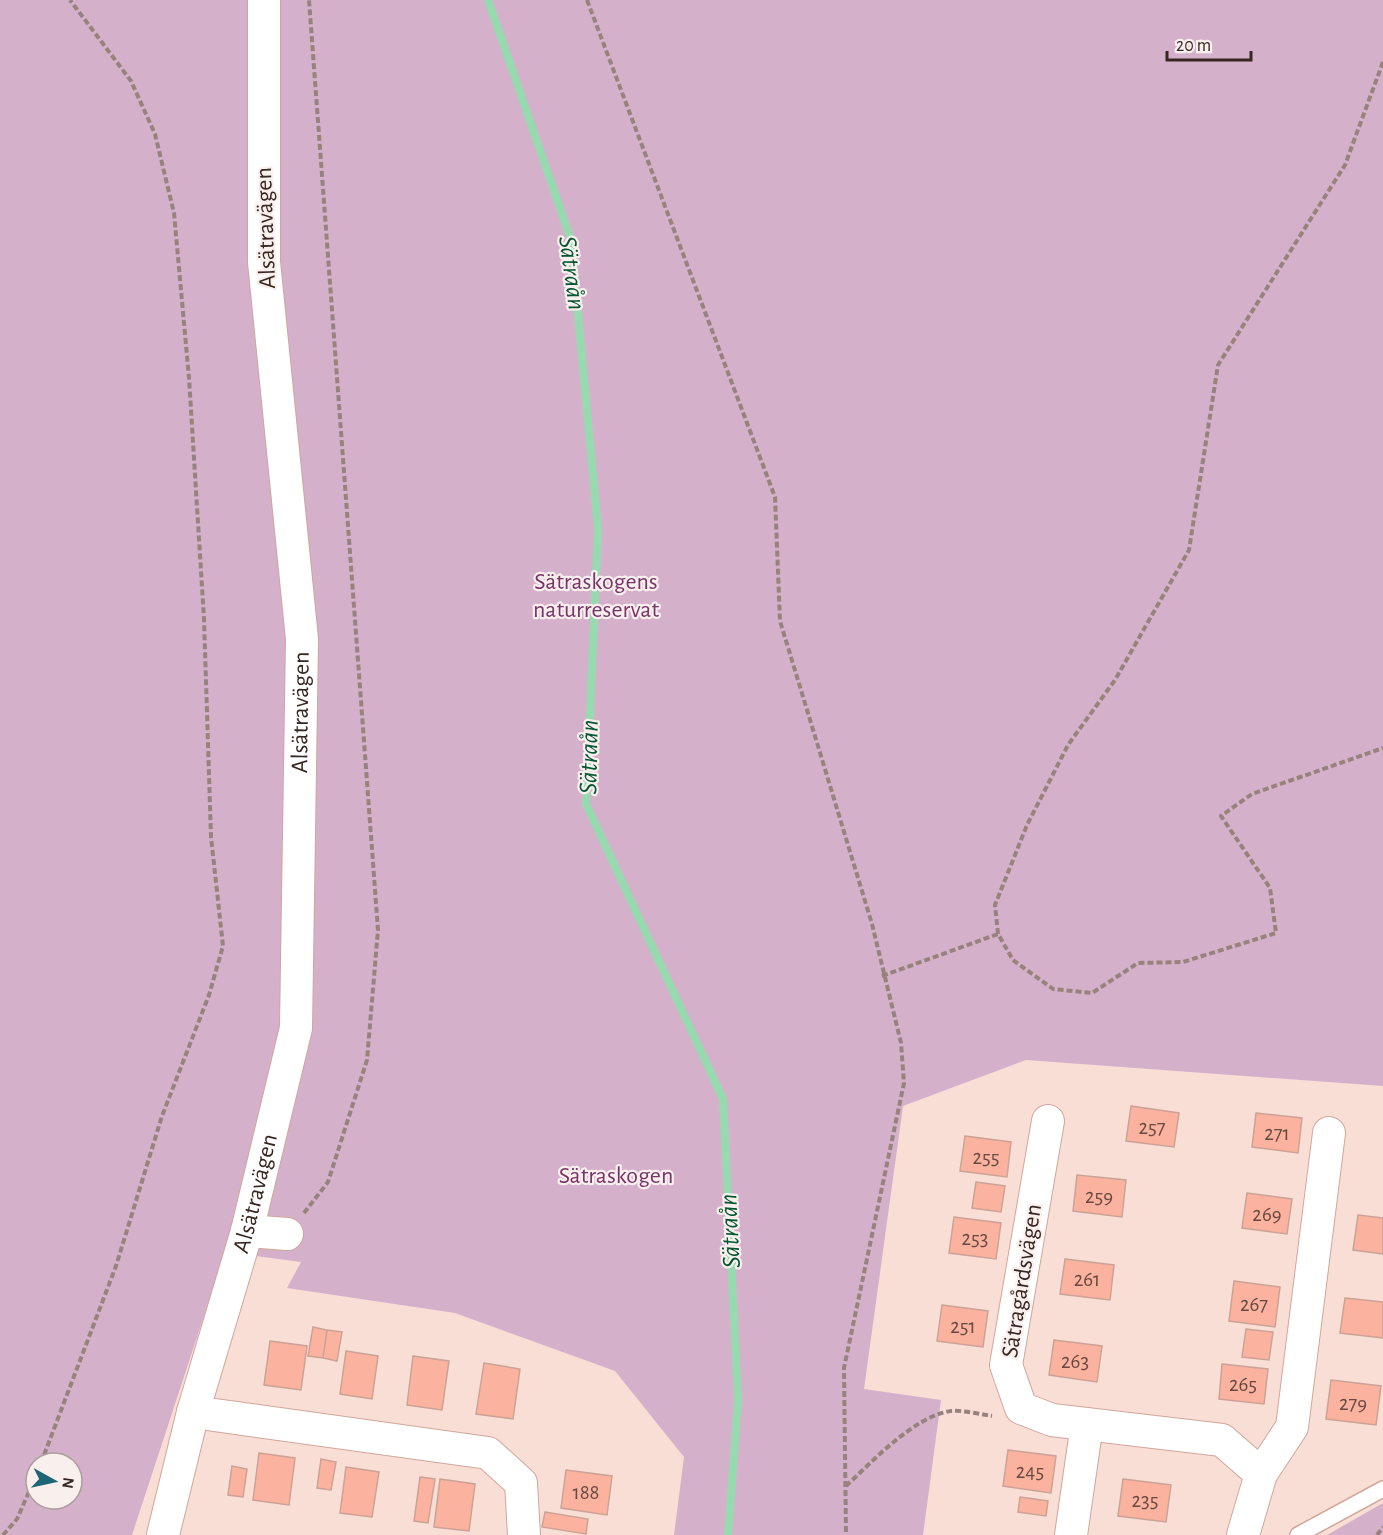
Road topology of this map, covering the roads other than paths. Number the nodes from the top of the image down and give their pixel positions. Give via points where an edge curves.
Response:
1 (264, 0) edge
2 (1048, 1121) dead end
3 (1329, 1133) dead end
4 (248, 1231) junction
5 (287, 1234) road end
6 (193, 1412) junction
7 (1087, 1424) junction
8 (1261, 1474) junction
9 (1383, 1489) edge
10 (162, 1535) edge
11 (524, 1535) edge
12 (1071, 1535) edge
13 (1243, 1535) edge
14 (1298, 1535) edge

1 - 4 street, Alsätravägen via 264,262 302,639 296,1028
2 - 7 street, Sätragårdsvägen via 1006,1365 1021,1408 1052,1419
3 - 8 street via 1292,1427
4 - 5 street
4 - 6 street, Alsätravägen
6 - 10 street, Alsätravägen
6 - 11 street via 488,1453 521,1483
7 - 8 street via 1222,1440
7 - 12 street
8 - 13 street
9 - 14 lane

